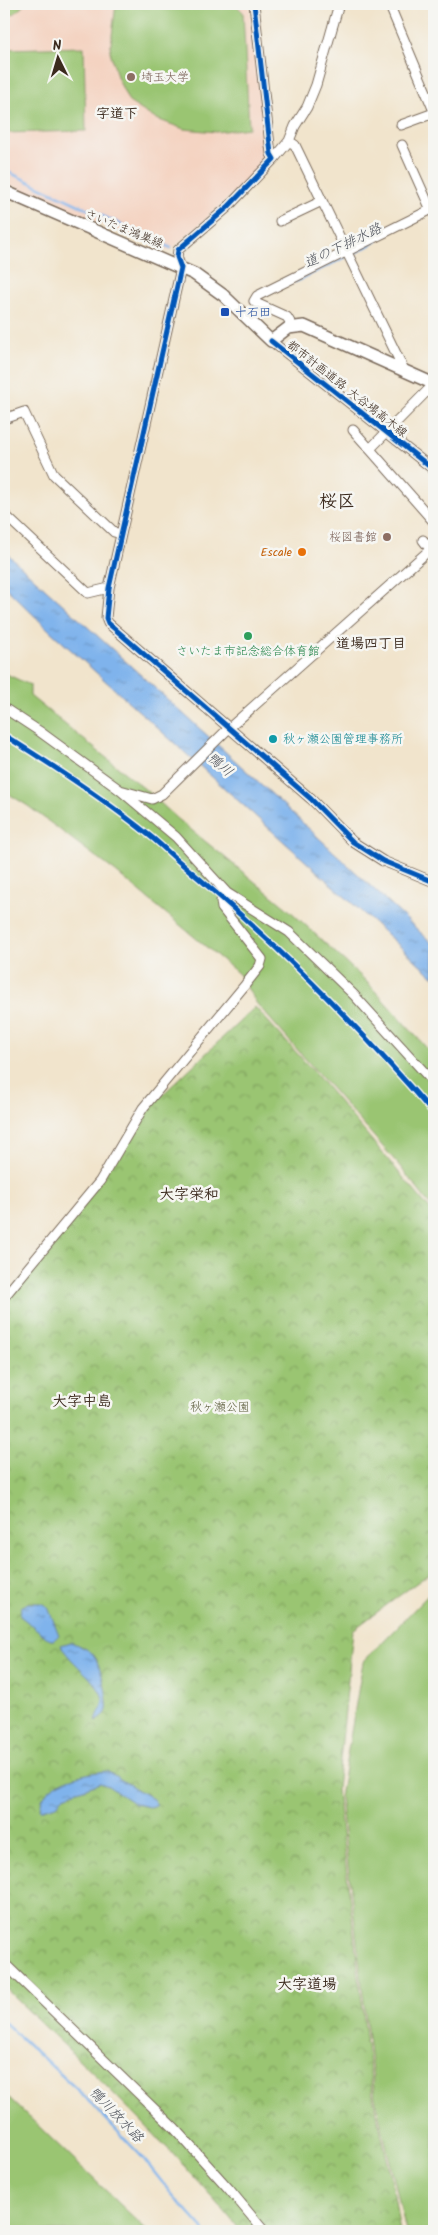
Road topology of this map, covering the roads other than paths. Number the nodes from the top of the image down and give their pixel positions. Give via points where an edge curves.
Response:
1 (254, 4) edge
2 (339, 4) edge
3 (389, 4) edge
4 (434, 110) edge
5 (401, 125) dead end
6 (289, 141) junction
7 (402, 145) dead end
8 (274, 159) junction
9 (4, 191) edge
10 (322, 201) junction
11 (433, 209) edge
12 (280, 221) dead end
13 (347, 251) junction
14 (181, 268) junction
15 (293, 327) junction
16 (271, 341) junction
17 (406, 372) junction
18 (434, 384) edge
19 (4, 419) edge
20 (354, 430) dead end
21 (387, 433) junction
22 (370, 448) junction
23 (434, 470) edge
24 (4, 514) edge
25 (434, 522) edge
26 (121, 534) junction
27 (423, 540) dead end
28 (432, 547) edge
29 (109, 588) junction
30 (4, 708) edge
31 (227, 730) junction
32 (120, 790) junction
33 (434, 882) edge
34 (227, 893) junction
35 (434, 1083) edge
36 (4, 1297) edge
37 (4, 1963) edge
38 (264, 2231) edge

1 - 8 street
2 - 6 street via 316,85
3 - 4 street
4 - 5 street
6 - 8 street
6 - 10 street via 295,145
7 - 11 street
8 - 14 street via 228,207 178,250
9 - 14 main road, さいたま鴻巣線
10 - 12 street
10 - 13 street
11 - 13 street
13 - 15 street via 255,298 256,304 287,317
13 - 17 street
14 - 16 main road, さいたま鴻巣線 via 224,295
14 - 26 street
15 - 16 main road
15 - 17 main road via 310,327
16 - 21 street, 都市計画道路 大谷場高木線
17 - 18 main road
18 - 21 street
19 - 26 street via 24,412 54,475 114,532
20 - 22 street
21 - 22 street
21 - 23 street, 都市計画道路 大谷場高木線
22 - 25 street
24 - 29 street via 88,593
26 - 29 street
27 - 28 street
28 - 31 street
29 - 31 street via 108,624
30 - 32 street
31 - 32 street via 152,800
31 - 33 street via 311,799 353,842 383,861
32 - 34 street via 176,837
34 - 35 street via 291,934 354,995
34 - 36 street via 221,901 222,908 260,954 260,966 142,1108 100,1181
37 - 38 street via 175,2129

